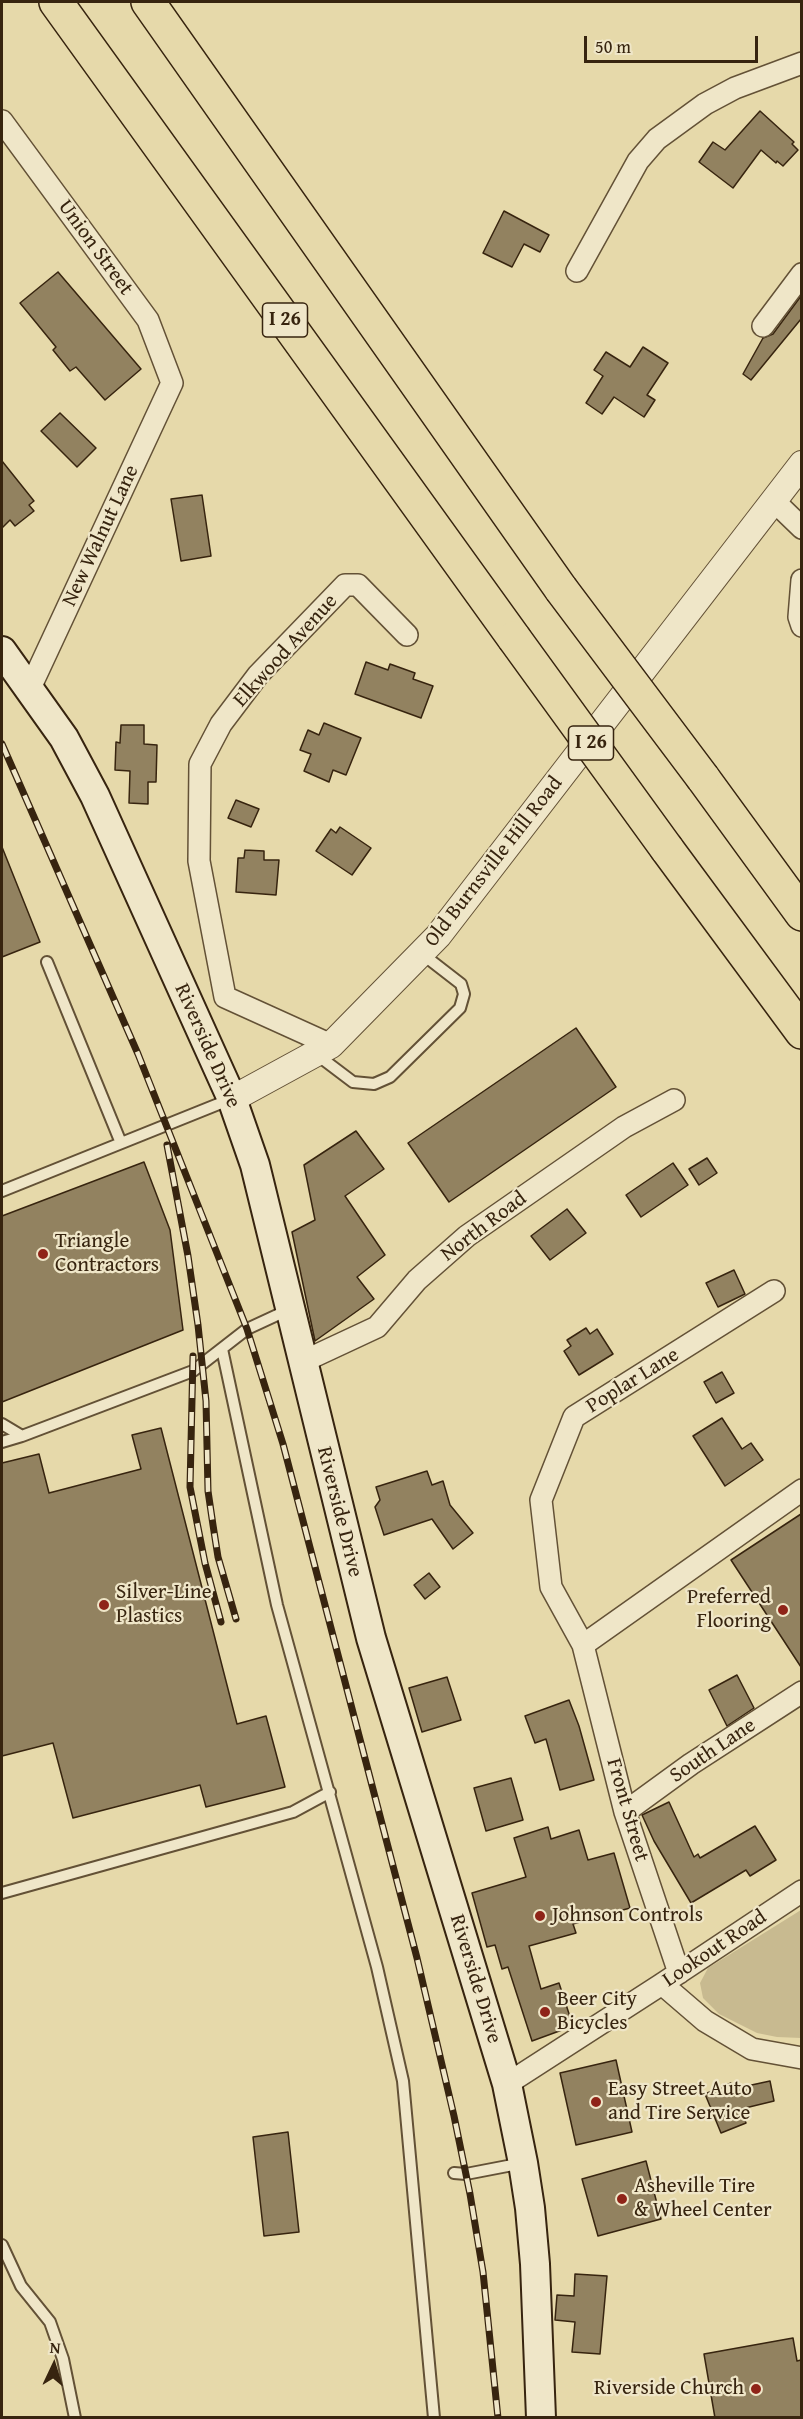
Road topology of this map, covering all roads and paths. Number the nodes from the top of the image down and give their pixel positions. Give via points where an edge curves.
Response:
1 (56, 2) edge
2 (148, 2) edge
3 (801, 63) edge
4 (2, 121) edge
5 (577, 271) dead end
6 (801, 274) edge
7 (763, 326) dead end
8 (172, 383) joint
9 (801, 464) edge
10 (774, 501) junction
11 (801, 528) edge
12 (801, 580) edge
13 (801, 626) edge
14 (406, 635) dead end
15 (2, 651) edge
16 (30, 688) junction
17 (801, 914) edge
18 (421, 953) junction
19 (47, 962) dead end
20 (801, 1032) edge
21 (323, 1049) junction
22 (232, 1099) junction
23 (674, 1100) dead end
24 (121, 1143) junction
25 (2, 1191) edge
26 (774, 1291) dead end
27 (290, 1309) junction
28 (222, 1350) junction
29 (302, 1362) junction
30 (2, 1424) edge
31 (22, 1436) junction
32 (2, 1442) edge
33 (801, 1490) edge
34 (583, 1645) junction
35 (801, 1692) edge
36 (330, 1792) junction
37 (625, 1812) junction
38 (801, 1891) edge
39 (2, 1893) edge
40 (671, 1979) junction
41 (801, 2058) edge
42 (507, 2084) junction
43 (524, 2163) junction
44 (454, 2173) dead end
45 (2, 2245) edge
46 (75, 2418) edge
47 (434, 2418) edge
48 (541, 2418) edge

1 - 20 highway, I 26, bridge
2 - 17 highway, bridge via 561,589
3 - 5 street via 735,88 705,104 657,139 638,161
4 - 8 street, Union Street via 148,321
6 - 7 street
8 - 16 street, New Walnut Lane
9 - 10 street, Old Burnsville Hill Road
10 - 11 street
10 - 18 street, Old Burnsville Hill Road
12 - 13 street
14 - 21 street, Elkwood Avenue via 358,585 345,585 258,675 221,724 200,764 199,861 225,998
15 - 16 main road, Riverside Drive
16 - 22 main road, Riverside Drive via 64,738 95,796
18 - 21 street, Old Burnsville Hill Road
18 - 21 lane via 461,984 464,994 460,1008 390,1077 374,1084 352,1082
19 - 24 lane
21 - 22 street, Old Burnsville Hill Road
22 - 24 lane
22 - 27 main road, Riverside Drive via 255,1165
23 - 29 street, North Road via 624,1127 467,1236 417,1280 377,1327
24 - 25 lane
26 - 34 street, Poplar Lane via 574,1418 541,1500 551,1587
27 - 28 lane via 247,1329
27 - 29 main road, Riverside Drive
28 - 31 lane via 193,1371
28 - 36 lane via 277,1605
29 - 42 main road, Riverside Drive via 370,1638
30 - 31 lane
31 - 32 lane
33 - 34 street
34 - 37 street, Front Street
35 - 37 street, South Lane
36 - 39 lane via 293,1812
36 - 47 lane via 403,2081
37 - 40 street, Front Street
38 - 40 street, Lookout Road
40 - 41 street via 705,2021 752,2049
40 - 42 street, Lookout Road
42 - 43 main road, Riverside Drive
43 - 44 lane
43 - 48 main road, Riverside Drive via 535,2264
45 - 46 lane via 21,2286 50,2322 63,2360

